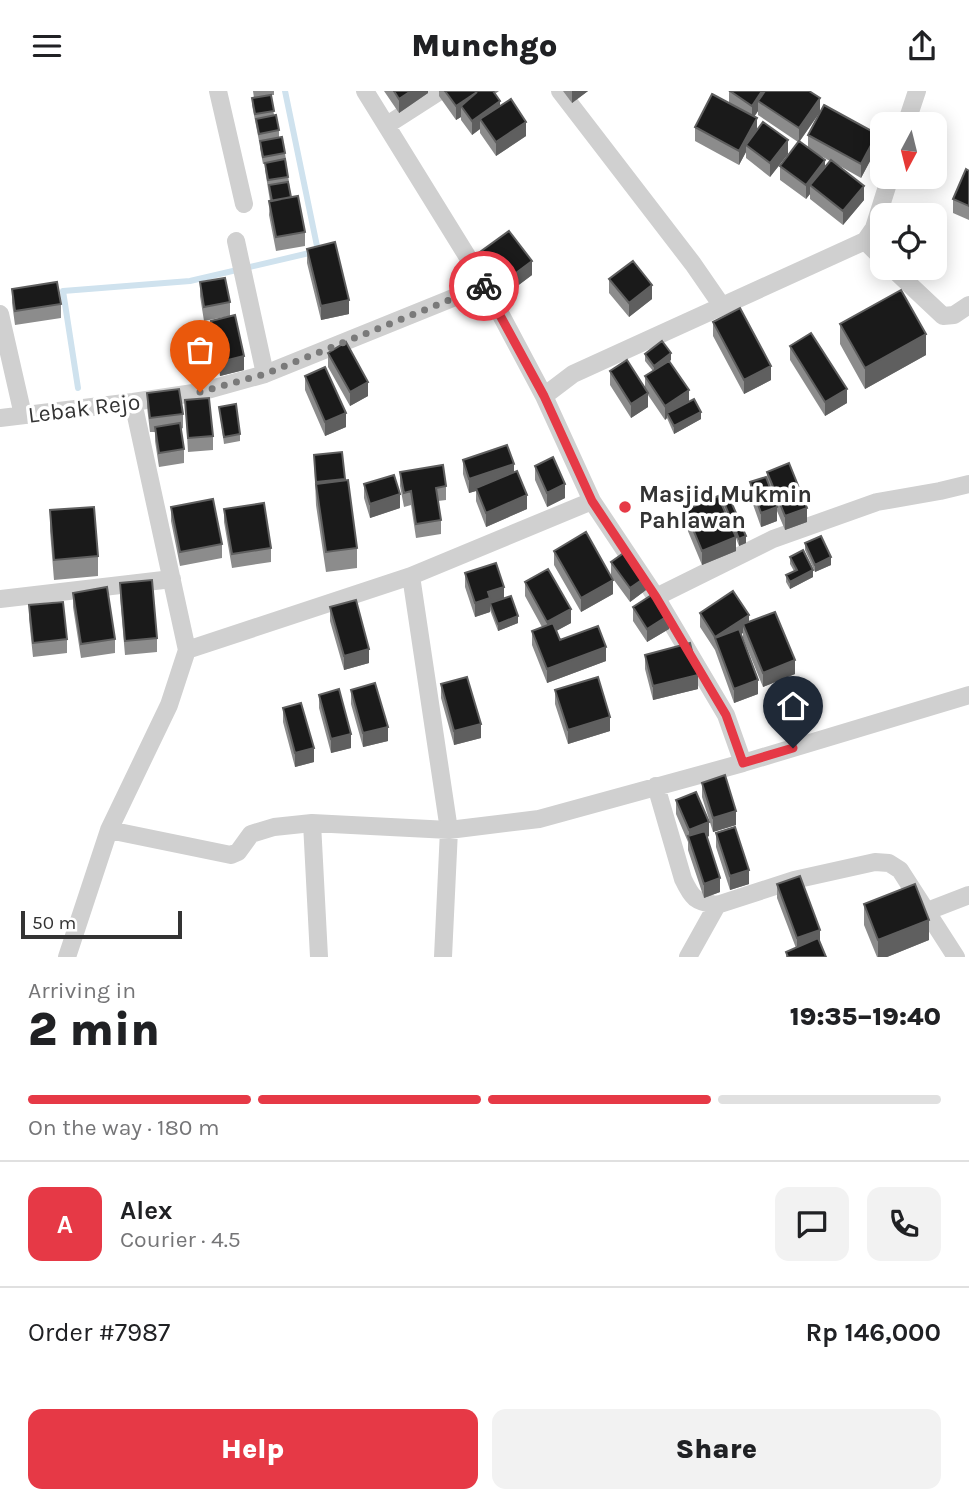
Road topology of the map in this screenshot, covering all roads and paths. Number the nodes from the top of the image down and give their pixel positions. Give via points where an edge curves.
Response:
1 (218, 91) edge
2 (365, 91) edge
3 (440, 91) edge
4 (560, 91) edge
5 (917, 91) edge
6 (910, 112) edge
7 (387, 125) junction
8 (886, 189) edge
9 (244, 204) dead end
10 (865, 241) junction
11 (870, 246) edge
12 (237, 250) dead end
13 (905, 280) edge
14 (485, 285) junction
15 (969, 305) edge
16 (722, 306) junction
17 (0, 314) edge
18 (265, 374) junction
19 (544, 396) junction
20 (133, 402) junction
21 (23, 415) junction
22 (0, 418) edge
23 (969, 484) edge
24 (592, 501) junction
25 (411, 576) junction
26 (172, 579) junction
27 (656, 597) junction
28 (0, 599) edge
29 (187, 650) junction
30 (969, 695) edge
31 (743, 763) junction
32 (656, 786) junction
33 (312, 823) junction
34 (449, 830) junction
35 (110, 831) junction
36 (969, 895) edge
37 (717, 905) junction
38 (925, 912) junction
39 (67, 957) edge
40 (318, 957) edge
41 (443, 957) edge
42 (688, 957) edge
43 (956, 957) edge

1 - 9 street
2 - 7 street
3 - 7 street
4 - 16 street
5 - 6 street
7 - 14 street
8 - 10 street
10 - 11 street
10 - 16 street
12 - 18 street
13 - 15 street via 943,316
14 - 18 street, Lebak Rejo
14 - 19 street
16 - 19 street via 573,374
17 - 21 street
18 - 20 street, Lebak Rejo via 200,392
19 - 24 street
20 - 21 street, Lebak Rejo
20 - 26 street
21 - 22 street, Lebak Rejo
23 - 27 street via 877,502 773,539
24 - 25 street
24 - 27 street
25 - 29 street
25 - 34 street
26 - 28 street
26 - 29 street
27 - 31 street via 726,715
29 - 35 street via 169,705
30 - 31 street
31 - 32 street
32 - 34 street via 539,820
32 - 37 street via 689,891 700,903
33 - 34 street
33 - 35 street via 261,829 232,855
33 - 40 street
34 - 41 street
35 - 39 street
36 - 38 street
37 - 38 street via 794,880 875,862 901,870
37 - 42 street
38 - 43 street

